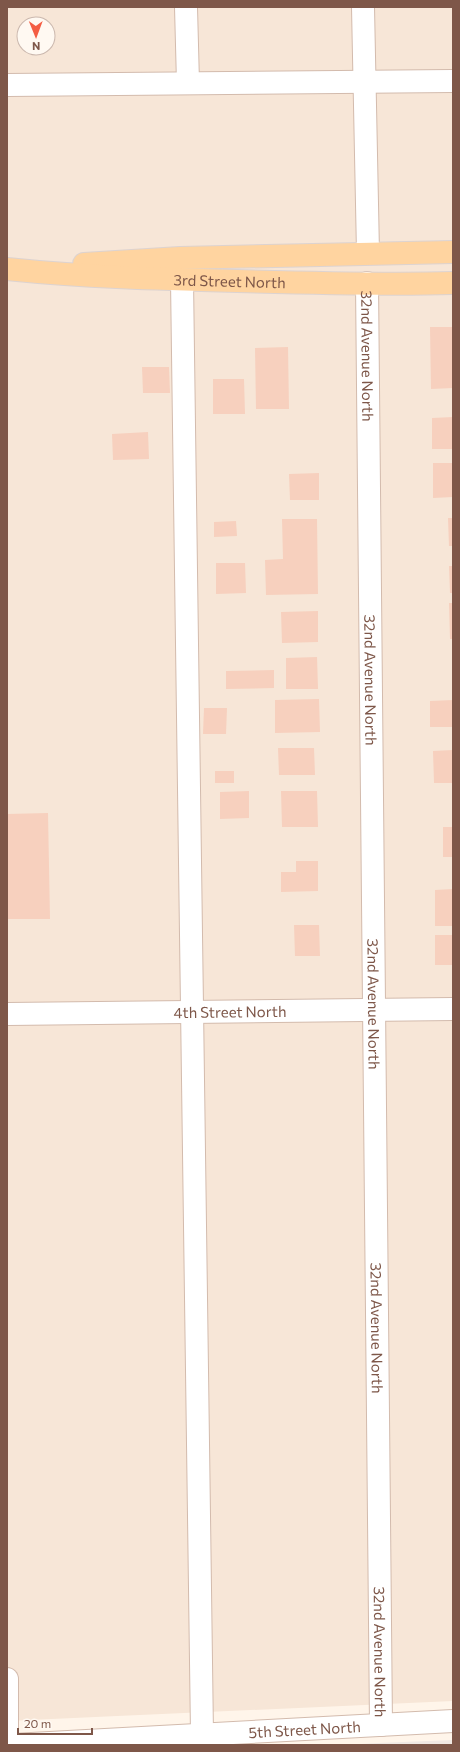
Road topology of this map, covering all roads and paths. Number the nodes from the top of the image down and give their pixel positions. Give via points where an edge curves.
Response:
1 (186, 7) edge
2 (364, 7) edge
3 (453, 80) edge
4 (364, 81) junction
5 (188, 83) junction
6 (7, 85) edge
7 (453, 252) edge
8 (368, 253) junction
9 (7, 269) edge
10 (182, 280) junction
11 (367, 283) junction
12 (453, 283) edge
13 (453, 1009) edge
14 (374, 1010) junction
15 (191, 1012) junction
16 (7, 1014) edge
17 (7, 1679) edge
18 (453, 1721) edge
19 (381, 1725) junction
20 (202, 1734) junction
21 (7, 1745) edge
22 (12, 1745) edge

1 - 5 street
2 - 4 street
3 - 4 street
4 - 5 street
4 - 8 street
5 - 6 street
7 - 8 main road, 3rd Street North
8 - 9 main road, 3rd Street North via 180,258
9 - 10 main road, 3rd Street North via 76,276
10 - 11 main road, 3rd Street North
10 - 15 street
11 - 12 main road, 3rd Street North
11 - 14 street, 32nd Avenue North
13 - 14 street, 4th Street North
14 - 15 street, 4th Street North
14 - 19 street, 32nd Avenue North
15 - 16 street, 4th Street North
15 - 20 street
17 - 21 street
18 - 19 street, 5th Street North
19 - 20 street, 5th Street North
20 - 22 street, 5th Street North

